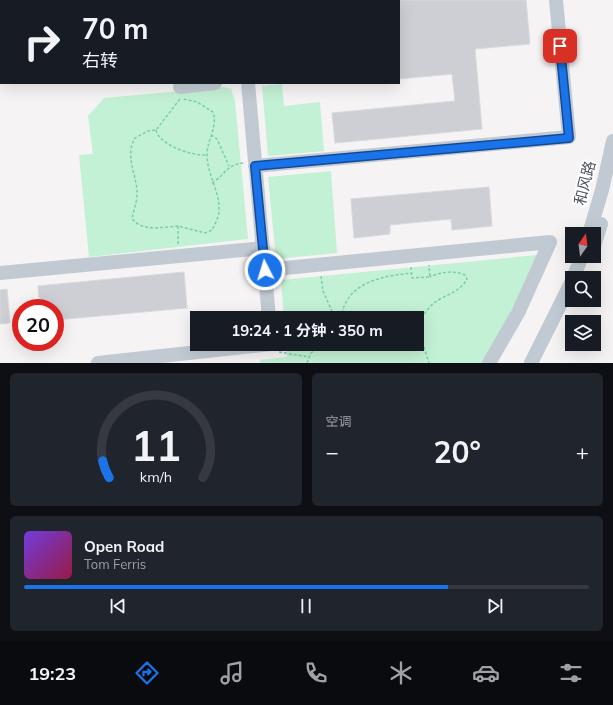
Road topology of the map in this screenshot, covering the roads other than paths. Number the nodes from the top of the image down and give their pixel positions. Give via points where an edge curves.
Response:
1 (556, 0) edge
2 (212, 84) edge
3 (248, 84) edge
4 (180, 93) road end
5 (613, 141) edge
6 (255, 164) junction
7 (613, 183) edge
8 (591, 227) edge
9 (600, 227) edge
10 (263, 248) junction
11 (265, 270) junction
12 (0, 273) edge
13 (565, 295) edge
14 (570, 307) edge
15 (268, 311) edge
16 (207, 351) edge
17 (98, 363) edge
18 (489, 363) edge
19 (531, 363) edge
20 (542, 363) edge

1 - 6 street via 569,138
2 - 4 street
3 - 6 street
5 - 8 street, 和风路
6 - 10 street
7 - 9 street, 和风路
10 - 11 street
10 - 12 street
11 - 15 street
11 - 18 street via 550,242 518,313
13 - 19 street
14 - 20 street
16 - 17 street

